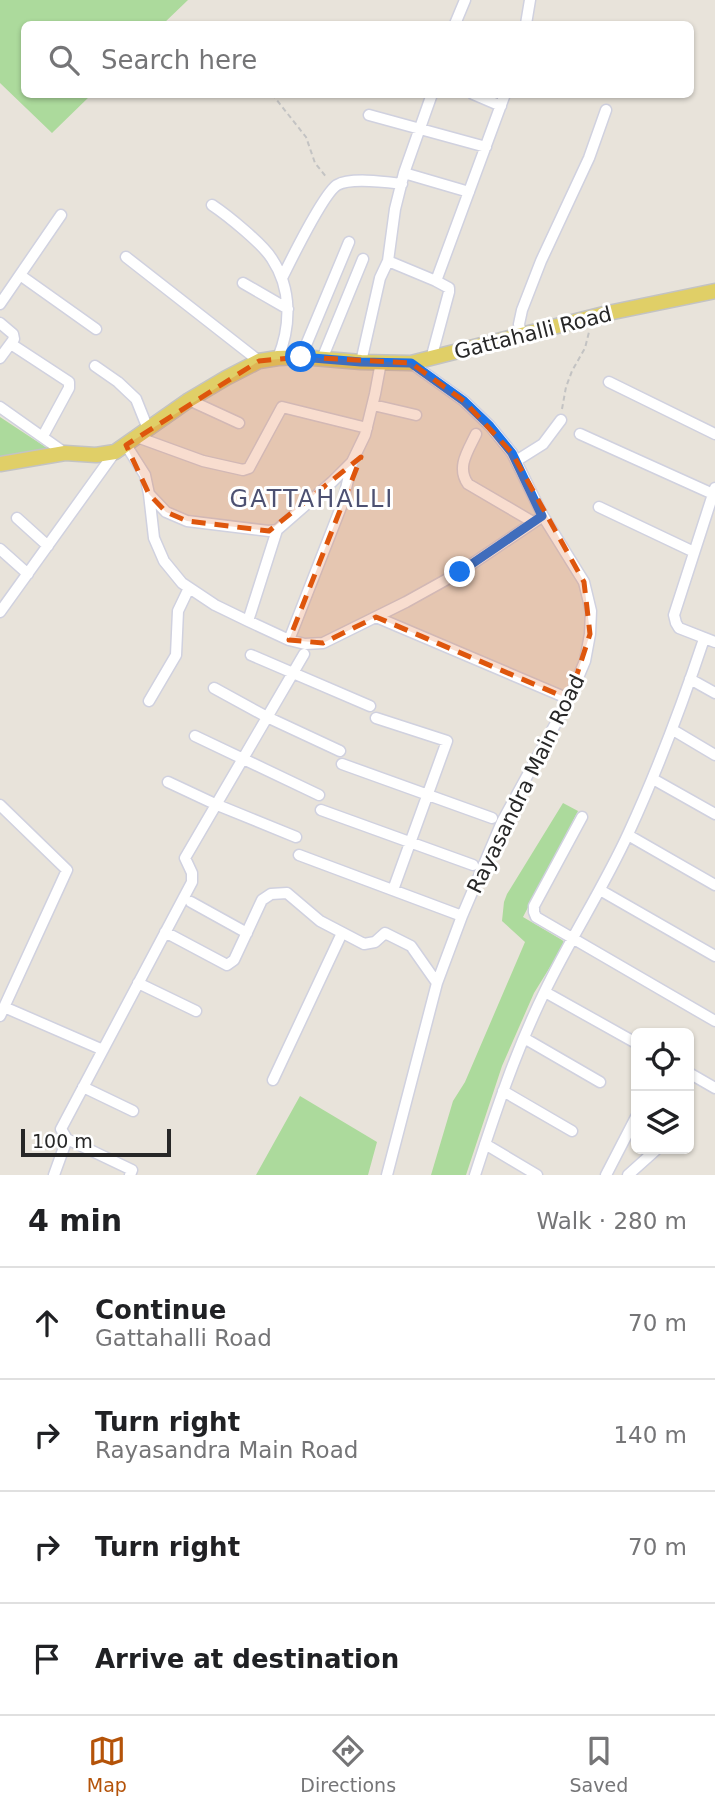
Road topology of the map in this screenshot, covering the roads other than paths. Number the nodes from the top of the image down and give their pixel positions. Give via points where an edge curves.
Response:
1 (465, 0) edge
2 (530, 0) edge
3 (456, 21) edge
4 (526, 21) edge
5 (431, 98) edge
6 (503, 100) edge
7 (606, 110) dead end
8 (369, 115) dead end
9 (420, 128) junction
10 (485, 147) junction
11 (403, 179) junction
12 (469, 192) junction
13 (212, 205) dead end
14 (61, 215) dead end
15 (349, 242) dead end
16 (126, 257) dead end
17 (363, 259) dead end
18 (388, 261) junction
19 (20, 275) junction
20 (282, 278) junction
21 (436, 281) junction
22 (243, 283) dead end
23 (715, 291) edge
24 (0, 304) edge
25 (288, 309) junction
26 (0, 323) edge
27 (96, 329) dead end
28 (521, 335) junction
29 (12, 344) junction
30 (301, 357) junction
31 (0, 358) edge
32 (278, 358) junction
33 (322, 359) junction
34 (431, 359) junction
35 (259, 361) junction
36 (361, 362) junction
37 (382, 362) junction
38 (411, 363) junction
39 (95, 366) dead end
40 (609, 382) dead end
41 (189, 400) junction
42 (373, 405) junction
43 (0, 407) edge
44 (416, 415) dead end
45 (561, 420) road end
46 (239, 423) dead end
47 (367, 428) junction
48 (476, 434) dead end
49 (580, 434) dead end
50 (715, 434) edge
51 (43, 436) junction
52 (132, 441) junction
53 (65, 453) junction
54 (516, 461) junction
55 (352, 462) junction
56 (0, 464) edge
57 (714, 491) edge
58 (149, 494) junction
59 (599, 507) dead end
60 (17, 518) dead end
61 (538, 519) junction
62 (277, 530) junction
63 (48, 546) junction
64 (0, 549) edge
65 (695, 552) junction
66 (28, 575) junction
67 (189, 588) junction
68 (0, 612) edge
69 (376, 617) junction
70 (248, 621) junction
71 (289, 640) junction
72 (709, 641) edge
73 (304, 654) dead end
74 (251, 655) dead end
75 (293, 673) junction
76 (690, 679) junction
77 (214, 688) dead end
78 (715, 693) edge
79 (569, 699) junction
80 (149, 701) dead end
81 (370, 706) dead end
82 (267, 717) junction
83 (376, 718) dead end
84 (673, 730) junction
85 (195, 736) dead end
86 (340, 751) dead end
87 (715, 755) edge
88 (242, 759) junction
89 (342, 764) dead end
90 (653, 779) junction
91 (168, 782) dead end
92 (428, 794) junction
93 (319, 795) dead end
94 (215, 804) junction
95 (0, 805) edge
96 (321, 810) dead end
97 (715, 814) edge
98 (582, 817) dead end
99 (492, 818) dead end
100 (628, 835) junction
101 (296, 837) dead end
102 (410, 842) junction
103 (299, 855) dead end
104 (473, 865) dead end
105 (715, 885) edge
106 (393, 890) junction
107 (600, 890) junction
108 (191, 902) dead end
109 (462, 916) junction
110 (165, 932) junction
111 (247, 933) junction
112 (342, 933) junction
113 (573, 939) junction
114 (715, 956) edge
115 (138, 983) junction
116 (437, 983) junction
117 (545, 992) junction
118 (2, 1011) edge
119 (196, 1011) dead end
120 (715, 1021) edge
121 (524, 1038) junction
122 (631, 1041) edge
123 (103, 1050) junction
124 (694, 1076) edge
125 (274, 1080) dead end
126 (600, 1082) dead end
127 (83, 1087) junction
128 (715, 1088) edge
129 (503, 1091) junction
130 (133, 1111) dead end
131 (631, 1127) edge
132 (572, 1131) dead end
133 (67, 1139) junction
134 (485, 1144) junction
135 (651, 1154) edge
136 (54, 1175) edge
137 (130, 1175) edge
138 (387, 1175) edge
139 (475, 1175) edge
140 (537, 1175) edge
141 (606, 1175) edge
142 (628, 1175) edge

1 - 3 street
2 - 4 street
5 - 9 street
6 - 10 street
7 - 28 street via 522,310
8 - 9 street
9 - 10 street
9 - 11 street
10 - 12 street
11 - 12 street
11 - 18 street
11 - 20 street via 336,186
12 - 21 street
13 - 20 street via 272,258
14 - 19 street
15 - 30 street
16 - 35 street
17 - 33 street
18 - 21 street
18 - 36 street
19 - 24 street
19 - 27 street
20 - 25 street
21 - 34 street via 449,292
22 - 25 street
23 - 28 main road, Gattahalli Road
25 - 32 street
26 - 29 street via 13,334
28 - 34 main road, Gattahalli Road
29 - 31 street
29 - 51 street via 69,382
30 - 32 main road, Gattahalli Road
30 - 33 main road, Gattahalli Road
32 - 35 main road, Gattahalli Road
33 - 36 main road, Gattahalli Road
34 - 38 main road, Gattahalli Road
35 - 41 main road, Gattahalli Road
36 - 37 main road, Gattahalli Road
37 - 38 main road, Gattahalli Road
37 - 42 street
38 - 54 street, Rayasandra Main Road via 464,401
39 - 52 street via 136,399
40 - 50 street
41 - 46 street
41 - 52 main road, Gattahalli Road
42 - 44 street
42 - 47 street
43 - 51 street
45 - 54 street via 543,444
47 - 52 street via 282,407 249,468 243,470
47 - 55 street
48 - 61 street via 462,476 468,484
49 - 57 street
51 - 53 street
52 - 53 main road via 96,454
52 - 58 street
52 - 63 street
53 - 56 main road
54 - 61 street, Rayasandra Main Road
55 - 62 street
55 - 71 street via 343,502
57 - 65 street
58 - 62 street via 166,512 187,521
58 - 67 street via 154,538 164,561
59 - 65 street
60 - 63 street
61 - 69 street via 460,572
61 - 79 street, Rayasandra Main Road via 584,582 591,611 586,661
62 - 70 street
63 - 66 street
64 - 66 street
65 - 72 street via 674,615 679,628
66 - 68 street
67 - 70 street
67 - 80 street via 178,611 176,655
69 - 71 street via 323,643
69 - 79 street
70 - 71 street
72 - 76 street
73 - 75 street
74 - 75 street
75 - 81 street
75 - 82 street
76 - 78 street
76 - 84 street
77 - 82 street
79 - 109 street, Rayasandra Main Road via 502,822
82 - 86 street
82 - 88 street
83 - 92 street via 447,741
84 - 87 street
84 - 90 street
85 - 88 street
88 - 93 street
88 - 94 street
89 - 92 street
90 - 97 street
90 - 100 street
91 - 94 street
92 - 99 street
92 - 102 street
94 - 101 street
94 - 110 street via 185,858 192,882
95 - 118 street via 67,870
96 - 102 street
98 - 113 street via 534,906 536,917
100 - 105 street
100 - 107 street
102 - 104 street
102 - 106 street
103 - 106 street
106 - 109 street
107 - 113 street
107 - 114 street
108 - 111 street
109 - 116 street, Rayasandra Main Road
110 - 111 street via 227,965
110 - 115 street
111 - 112 street via 262,900 288,893
112 - 116 street via 364,944 385,933 411,946
112 - 125 street
113 - 117 street
113 - 120 street
115 - 119 street
115 - 123 street
116 - 138 street, Rayasandra Main Road
117 - 121 street
117 - 122 street
118 - 123 street
121 - 126 street
121 - 129 street
123 - 127 street
124 - 128 street
127 - 130 street
127 - 133 street via 61,1129
129 - 132 street
129 - 134 street
131 - 141 street
133 - 136 street
133 - 137 street via 132,1170
134 - 139 street
134 - 140 street
135 - 142 street

